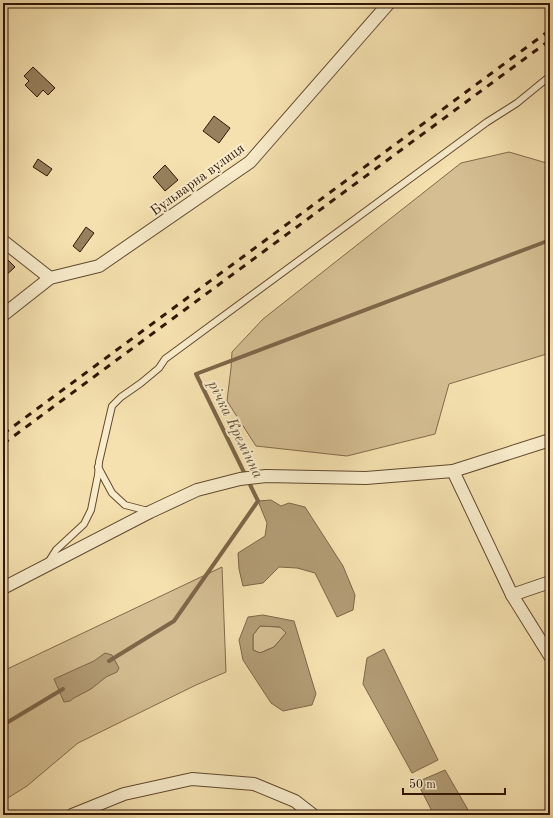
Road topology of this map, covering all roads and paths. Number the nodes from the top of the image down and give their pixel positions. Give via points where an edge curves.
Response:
1 (389, 3) edge
2 (550, 76) edge
3 (3, 241) edge
4 (50, 278) junction
5 (3, 315) edge
6 (550, 440) edge
7 (98, 467) junction
8 (453, 471) junction
9 (150, 512) junction
10 (47, 564) junction
11 (550, 582) edge
12 (3, 588) edge
13 (512, 595) junction
14 (550, 656) edge
15 (72, 815) edge
16 (313, 815) edge

1 - 4 street, Бульварна вулиця via 250,162 99,266
2 - 7 lane via 517,103 487,122 165,359 159,368 121,397 112,406
3 - 4 street
4 - 5 street, Бульварна вулиця
6 - 8 street
7 - 9 lane via 112,493 125,505
7 - 10 lane via 91,510 84,524 56,550
8 - 9 street via 366,478 253,477 197,490
8 - 13 street
9 - 10 street
10 - 12 street
11 - 13 street
13 - 14 street
15 - 16 street via 124,794 192,779 254,784 295,801

